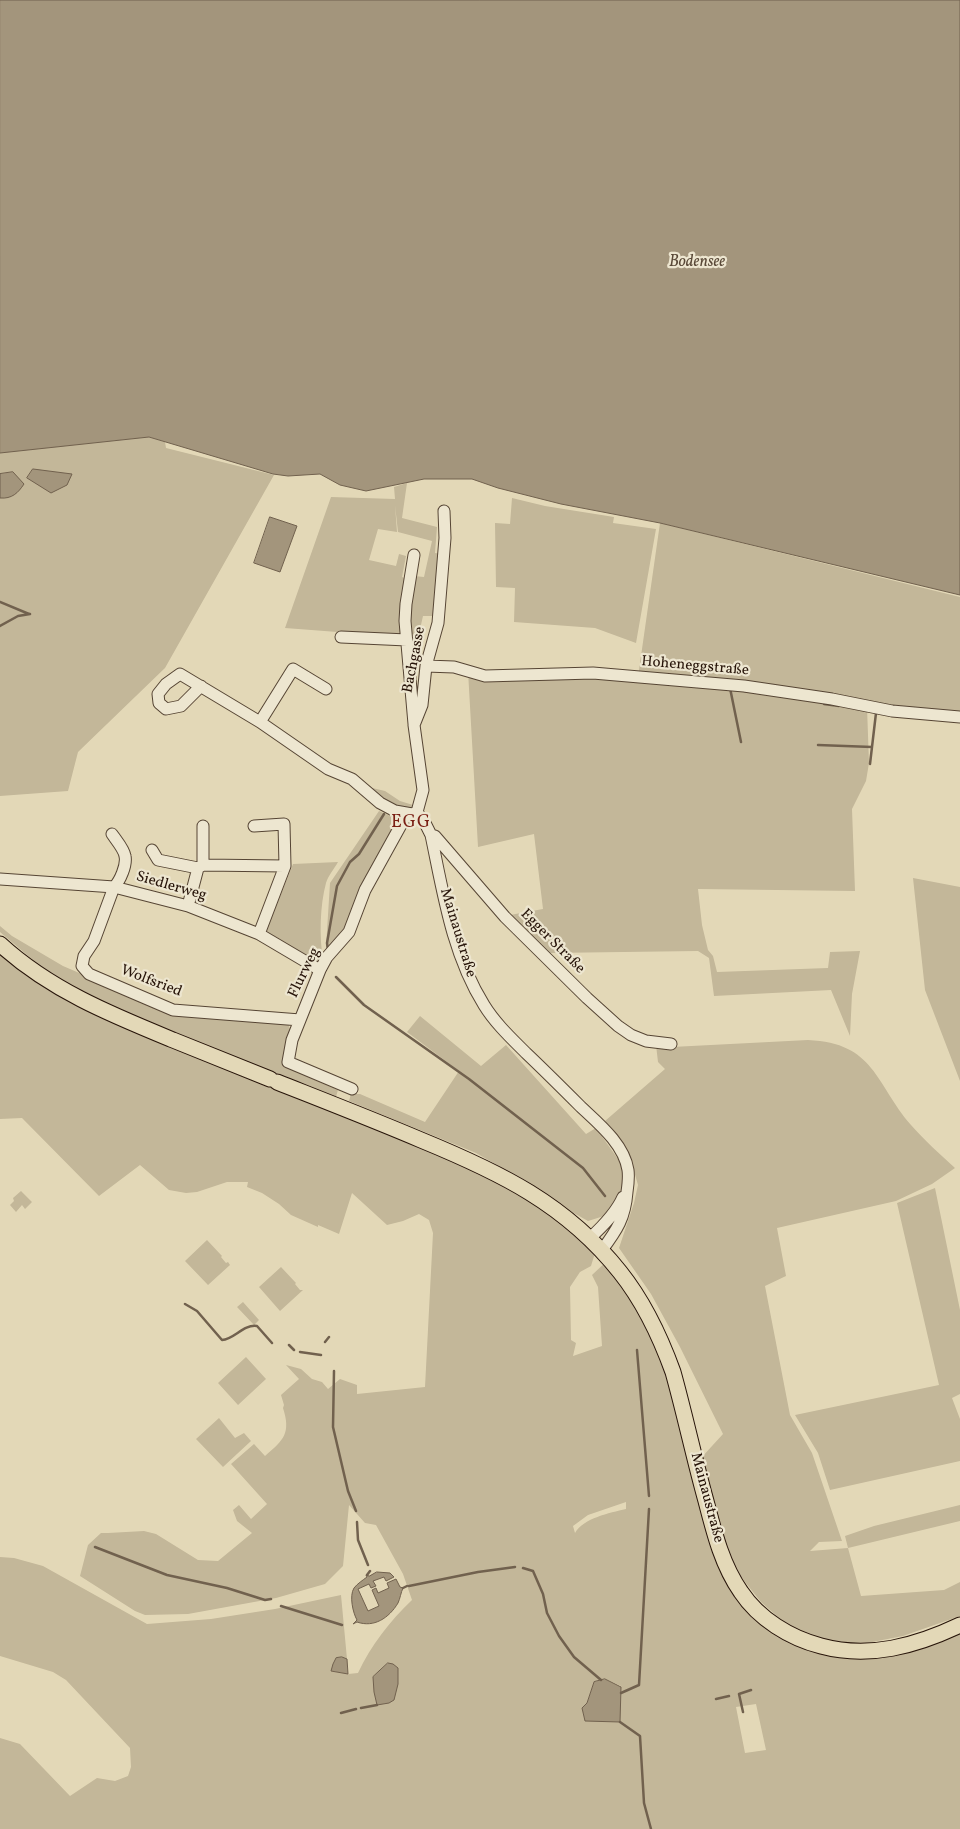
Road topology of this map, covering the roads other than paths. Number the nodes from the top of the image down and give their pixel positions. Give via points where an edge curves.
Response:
1 (444, 511) dead end
2 (414, 555) dead end
3 (341, 637) dead end
4 (407, 640) junction
5 (426, 666) junction
6 (201, 686) junction
7 (326, 689) dead end
8 (960, 717) edge
9 (260, 722) junction
10 (414, 725) junction
11 (412, 813) junction
12 (203, 826) dead end
13 (254, 826) dead end
14 (112, 834) dead end
15 (431, 835) junction
16 (152, 850) dead end
17 (285, 866) junction
18 (201, 867) junction
19 (0, 879) edge
20 (114, 887) junction
21 (188, 906) junction
22 (259, 934) junction
23 (0, 944) edge
24 (320, 970) junction
25 (300, 1020) junction
26 (671, 1044) dead end
27 (352, 1090) dead end
28 (628, 1186) junction
29 (590, 1238) junction
30 (602, 1250) junction
31 (960, 1625) edge

1 - 5 street, Bachgasse via 438,623
2 - 4 street via 406,604
3 - 4 street
4 - 10 street
5 - 8 street, Hoheneggstraße via 454,667 485,676 593,673 744,686 892,711
5 - 10 street, Bachgasse via 422,705
6 - 6 street via 180,674 158,694 159,703 166,708 181,706
6 - 9 street
7 - 9 street via 293,669
9 - 11 street via 328,769 352,779 380,803 395,811
10 - 11 street, Bachgasse via 422,790
11 - 15 street, Mainaustraße via 425,823
11 - 24 street, Flurweg via 365,890 348,932
12 - 18 street
13 - 17 street via 284,824
14 - 20 street via 125,855 119,882
15 - 26 street, Egger Straße via 505,917 618,1026 646,1041
15 - 28 street, Mainaustraße via 450,920 464,964 483,1004 511,1038 614,1142 628,1170
16 - 18 street via 158,860
17 - 18 street
17 - 22 street
18 - 21 street
19 - 20 street, Siedlerweg
20 - 21 street, Siedlerweg
20 - 25 street, Wolfsried via 94,941 84,956 82,966 89,974 173,1010
21 - 22 street, Siedlerweg
22 - 24 street, Siedlerweg
23 - 29 main road via 63,990 94,1006 494,1171 545,1202
24 - 25 street, Flurweg
25 - 27 street, Flurweg via 288,1062
28 - 29 street via 619,1207
28 - 30 street, Mainaustraße via 622,1220
29 - 30 main road
30 - 31 main road, Mainaustraße via 635,1292 664,1346 714,1533 741,1592 758,1612 806,1642 839,1651 889,1650

